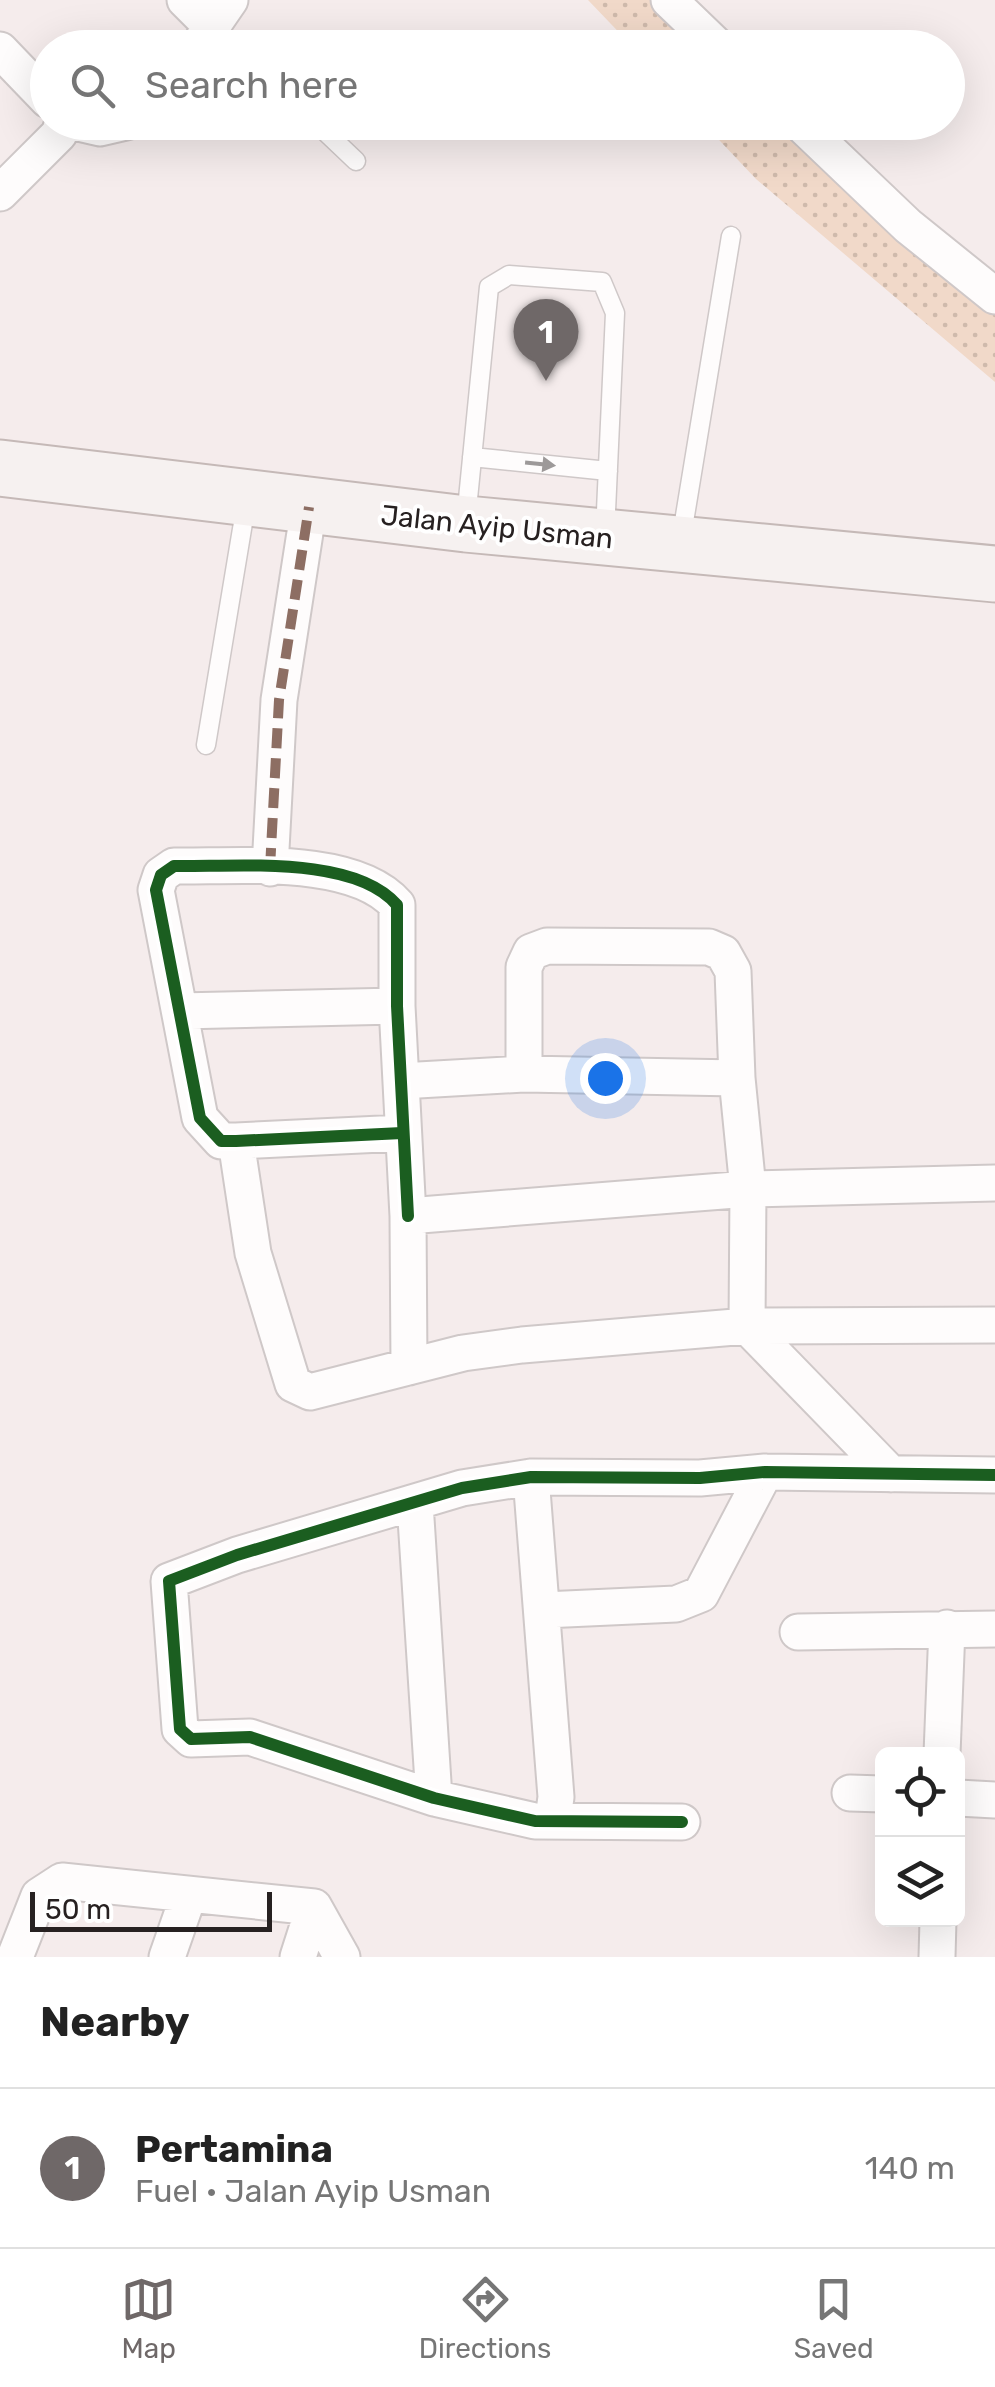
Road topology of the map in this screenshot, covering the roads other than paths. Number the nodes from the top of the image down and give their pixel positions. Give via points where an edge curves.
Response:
1 (185, 0) edge
2 (669, 0) edge
3 (218, 30) edge
4 (701, 30) edge
5 (0, 50) edge
6 (30, 81) edge
7 (52, 140) edge
8 (333, 140) edge
9 (818, 140) edge
10 (356, 162) dead end
11 (0, 194) edge
12 (731, 236) dead end
13 (995, 296) edge
14 (472, 457) junction
15 (0, 468) edge
16 (608, 472) junction
17 (246, 499) junction
18 (309, 507) junction
19 (466, 524) junction
20 (604, 538) junction
21 (681, 545) junction
22 (995, 574) edge
23 (206, 746) dead end
24 (270, 868) junction
25 (397, 1006) junction
26 (180, 1011) junction
27 (524, 1074) junction
28 (737, 1078) junction
29 (401, 1081) junction
30 (402, 1133) junction
31 (236, 1141) junction
32 (995, 1183) edge
33 (748, 1189) junction
34 (408, 1216) junction
35 (995, 1325) edge
36 (748, 1326) junction
37 (409, 1367) junction
38 (765, 1472) junction
39 (891, 1474) junction
40 (995, 1475) edge
41 (531, 1477) junction
42 (415, 1503) junction
43 (544, 1610) junction
44 (947, 1628) junction
45 (995, 1629) edge
46 (798, 1632) dead end
47 (942, 1747) edge
48 (434, 1798) junction
49 (965, 1798) edge
50 (995, 1800) edge
51 (553, 1819) junction
52 (682, 1822) dead end
53 (188, 1898) junction
54 (314, 1907) junction
55 (938, 1927) edge
56 (15, 1957) edge
57 (167, 1957) edge
58 (298, 1957) edge
59 (342, 1957) edge
60 (937, 1957) edge

1 - 3 street
2 - 4 street
5 - 6 street
7 - 11 street
8 - 10 lane
9 - 13 street
12 - 21 lane
14 -> 16 lane
14 - 16 lane via 489,286 509,276 602,282 615,314
14 - 19 lane
15 - 17 main road, Jalan Ayip Usman
16 - 20 lane
17 - 18 main road, Jalan Ayip Usman
17 - 23 lane
18 - 19 main road, Jalan Ayip Usman
18 - 24 street via 280,700
19 - 20 main road, Jalan Ayip Usman
20 - 21 main road, Jalan Ayip Usman
21 - 22 main road, Jalan Ayip Usman
24 - 25 street via 342,873 383,889 397,905
24 - 26 street via 174,866 160,875 156,890
25 - 26 street
25 - 29 street
26 - 31 street via 200,1118 222,1141
27 - 28 street
27 - 28 street via 524,966 530,952 547,946 709,947 723,953 733,971
27 - 29 street
28 - 33 street
29 - 30 street
30 - 31 street
30 - 34 street
31 - 37 street via 254,1254 293,1384 310,1392
32 - 33 street
33 - 34 street
33 - 36 street
34 - 37 street
35 - 36 street
36 - 37 street via 522,1345
36 - 39 street
38 - 39 street
38 - 41 street
38 - 43 street via 701,1594 676,1604
39 - 40 street
41 - 42 street
41 - 43 street
42 - 48 street
42 - 48 street via 237,1554 174,1577 168,1586 184,1735 250,1737
43 - 51 street
44 - 45 street
44 - 46 street
44 - 47 street
48 - 51 street via 535,1821
49 - 50 street
51 - 52 street
53 - 54 street
53 - 56 street via 62,1881 38,1896
53 - 57 street
54 - 58 street
54 - 59 street
55 - 60 street

